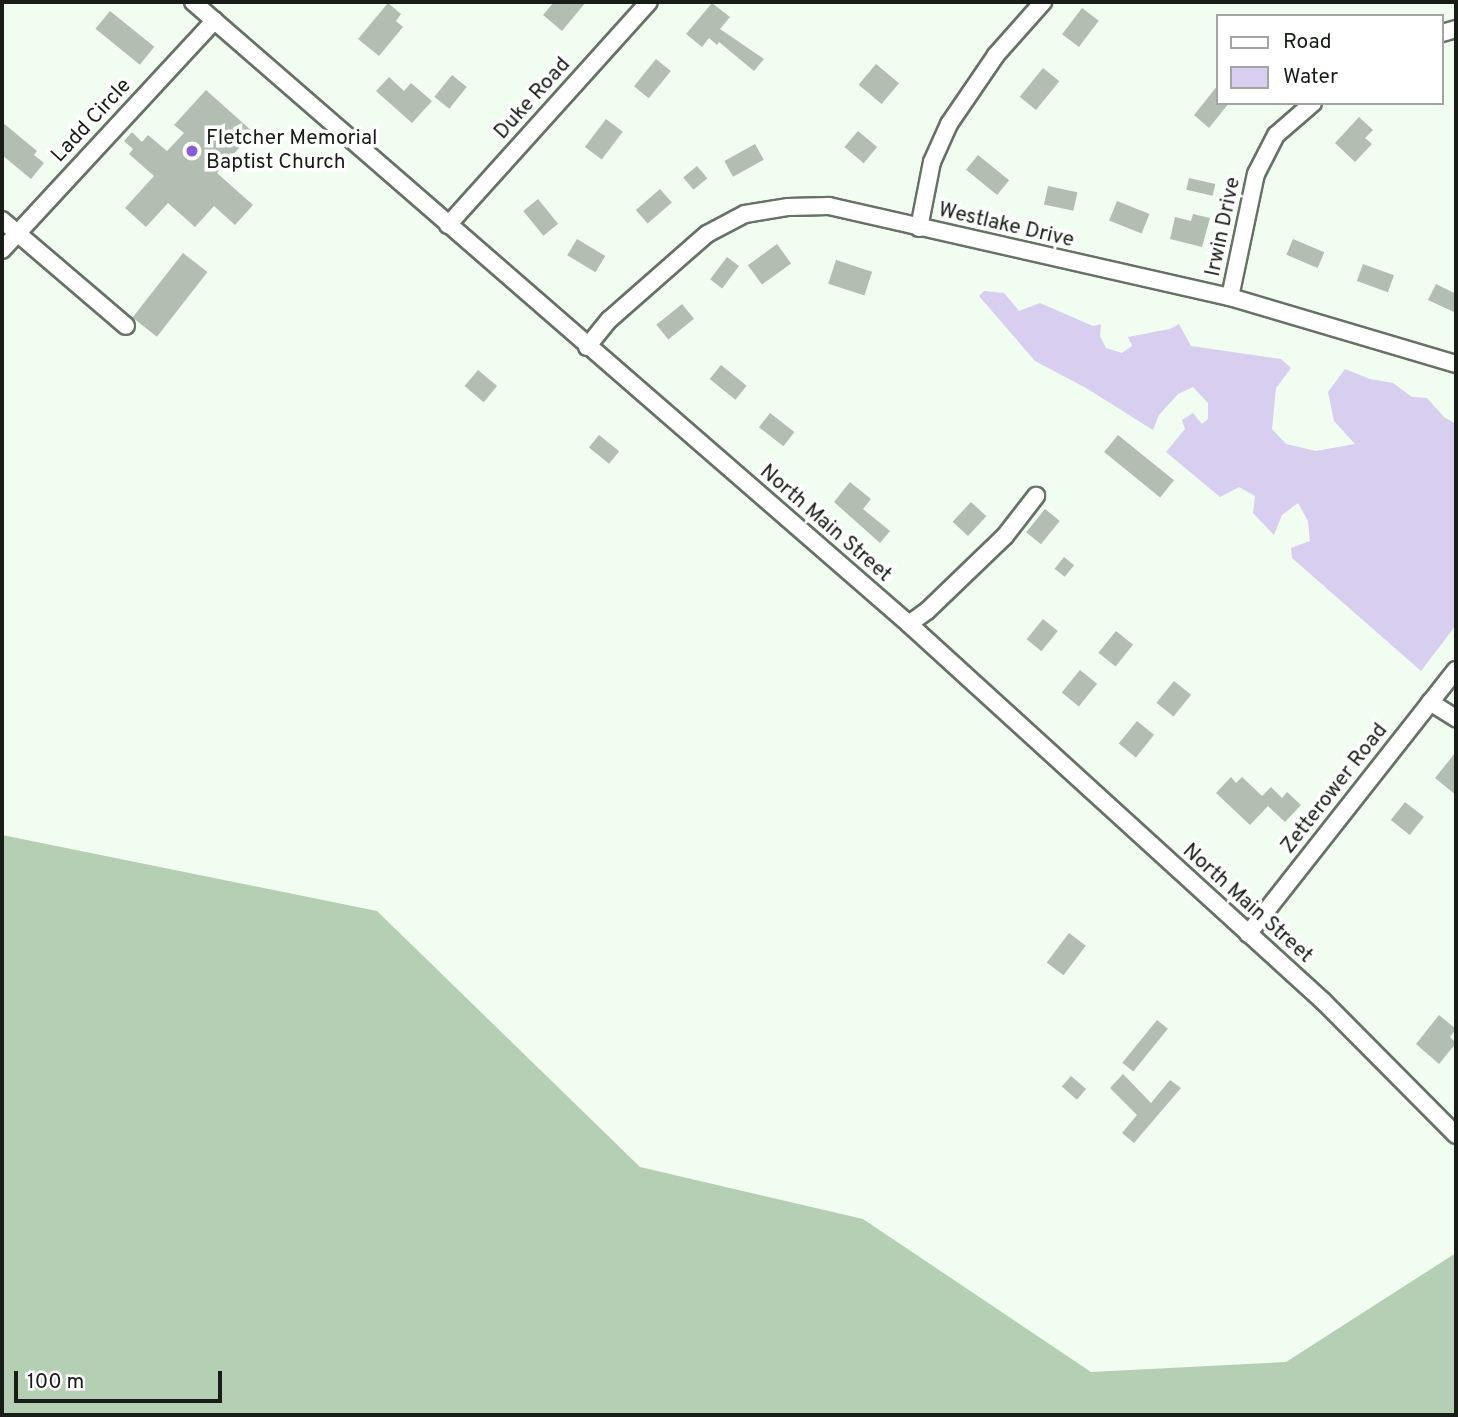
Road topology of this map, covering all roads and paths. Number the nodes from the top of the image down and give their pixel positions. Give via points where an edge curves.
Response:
1 (193, 2) edge
2 (649, 2) edge
3 (1043, 2) edge
4 (215, 20) junction
5 (1311, 105) edge
6 (2, 220) edge
7 (448, 225) junction
8 (919, 228) junction
9 (17, 234) junction
10 (2, 250) edge
11 (1230, 298) junction
12 (126, 326) dead end
13 (587, 347) junction
14 (1456, 364) edge
15 (1036, 496) dead end
16 (909, 624) junction
17 (1456, 670) edge
18 (1430, 702) junction
19 (1456, 718) edge
20 (1248, 934) junction
21 (1456, 1135) edge

1 - 4 street, North Main Street
2 - 7 street, Duke Road
3 - 8 street via 996,55 949,124 932,162
4 - 7 street, North Main Street
4 - 9 street, Ladd Circle
5 - 11 street, Irwin Drive via 1276,135 1256,174
6 - 9 street
7 - 13 street, North Main Street
8 - 11 street, Westlake Drive
8 - 13 street, Westlake Drive via 829,206 745,214 707,234 609,320
9 - 10 street, Ladd Circle
9 - 12 street
11 - 14 street, Westlake Drive
13 - 16 street, North Main Street
15 - 16 street via 1005,536
16 - 20 street, North Main Street
17 - 18 street, Zetterower Road
18 - 19 street
18 - 20 street, Zetterower Road
20 - 21 street, North Main Street via 1324,1002

